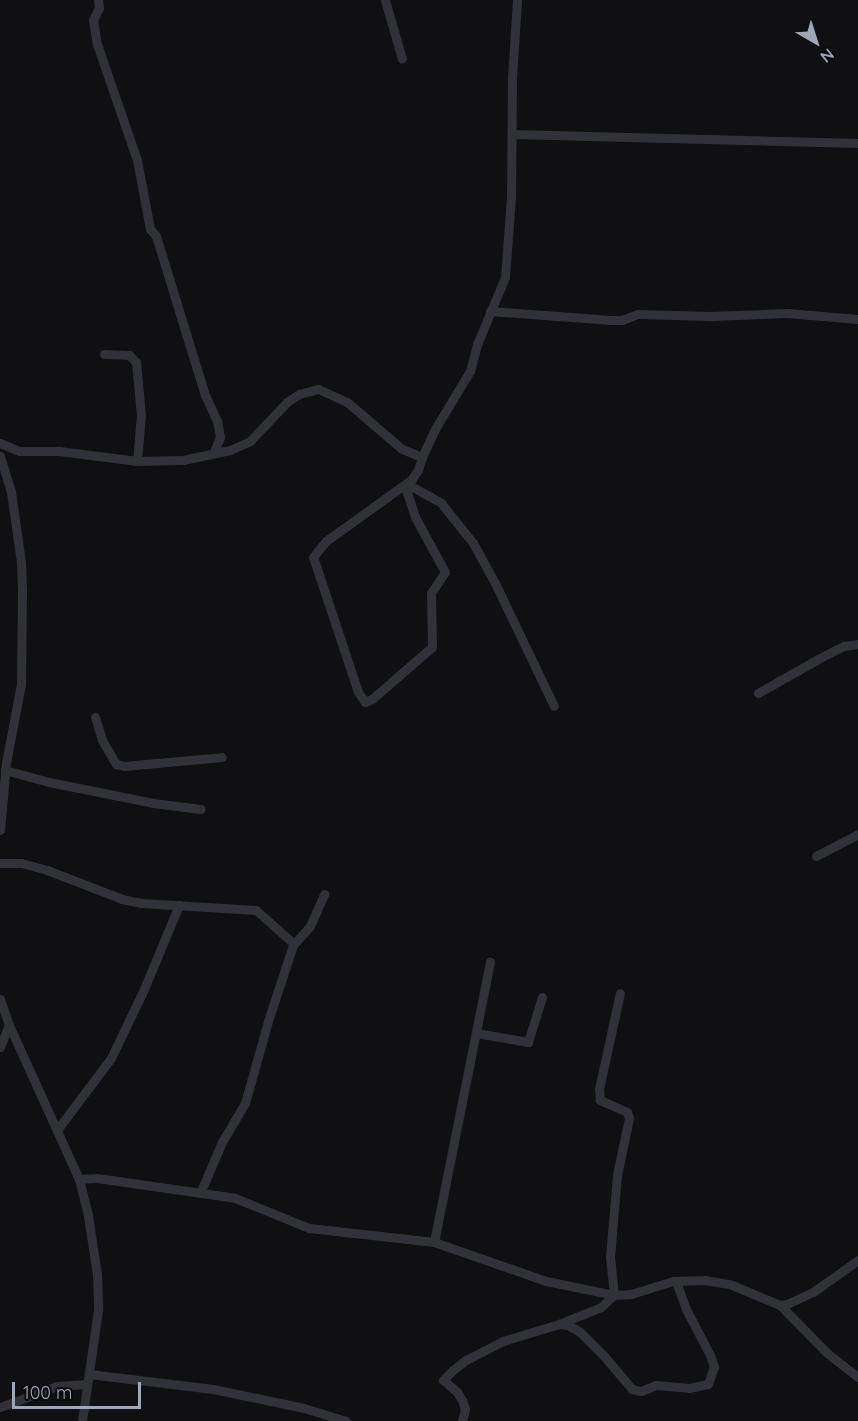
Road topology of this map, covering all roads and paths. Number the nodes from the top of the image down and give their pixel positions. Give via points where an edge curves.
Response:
1 (98, 0) edge
2 (385, 0) edge
3 (517, 0) edge
4 (402, 59) dead end
5 (513, 134) junction
6 (858, 142) edge
7 (490, 311) junction
8 (858, 319) edge
9 (104, 354) dead end
10 (0, 443) edge
11 (214, 452) junction
12 (0, 456) edge
13 (422, 457) junction
14 (137, 461) junction
15 (411, 481) junction
16 (858, 644) edge
17 (758, 693) dead end
18 (554, 706) dead end
19 (95, 717) dead end
20 (222, 757) dead end
21 (5, 770) junction
22 (201, 809) dead end
23 (0, 830) edge
24 (858, 834) edge
25 (816, 856) dead end
26 (0, 863) edge
27 (324, 894) dead end
28 (179, 905) junction
29 (294, 944) junction
30 (490, 962) dead end
31 (620, 993) dead end
32 (542, 997) dead end
33 (0, 999) edge
34 (9, 1025) junction
35 (476, 1033) junction
36 (0, 1047) edge
37 (57, 1130) junction
38 (79, 1179) junction
39 (201, 1191) junction
40 (434, 1242) junction
41 (858, 1260) edge
42 (676, 1281) junction
43 (614, 1295) junction
44 (795, 1301) junction
45 (780, 1305) junction
46 (793, 1316) junction
47 (559, 1324) junction
48 (858, 1377) edge
49 (88, 1379) junction
50 (0, 1407) edge
51 (82, 1421) edge
52 (346, 1421) edge
53 (462, 1421) edge

1 - 11 street via 93,20 97,44 137,160 150,229 156,236 205,395 217,421 220,437
2 - 4 street
3 - 5 street
5 - 6 street
5 - 7 street via 508,261
7 - 8 street via 611,320 638,314 787,313
7 - 13 street via 470,371
9 - 14 street via 129,355 135,362 141,415
10 - 14 street via 19,451 59,451
11 - 13 street via 250,441 287,402 318,389 347,402 402,449
11 - 14 street via 183,460
12 - 21 street via 11,492 22,590 21,684
13 - 15 street
15 - 15 street via 326,541 313,557 358,692 365,702 432,647 430,593 445,572 415,517 406,489
15 - 18 street via 441,503 473,543
16 - 17 street via 818,658
19 - 20 street via 116,764
21 - 22 street via 153,803
21 - 23 street
24 - 25 street
26 - 28 street via 21,863 47,870 122,899
27 - 29 street via 315,919
28 - 29 street via 256,910
28 - 37 street via 111,1058
29 - 39 street via 245,1103 222,1142
30 - 35 street
31 - 43 street via 599,1089 600,1100 627,1112 629,1118 617,1175 610,1257
32 - 35 street via 528,1042
33 - 34 street
34 - 36 street
34 - 37 street
35 - 40 street
37 - 38 street
38 - 39 street
38 - 49 street via 98,1274 98,1310
39 - 40 street via 248,1201 309,1228
40 - 43 street via 546,1281
41 - 44 street
42 - 43 street
42 - 45 street via 705,1280 732,1285
42 - 47 street via 711,1355 714,1367 708,1384 632,1389 580,1332
43 - 47 street via 601,1307
44 - 45 street
44 - 46 street
45 - 46 street
46 - 48 street via 827,1353
47 - 53 street via 503,1341 453,1370 443,1380 462,1401
49 - 50 street
49 - 51 street
49 - 52 street via 213,1389

